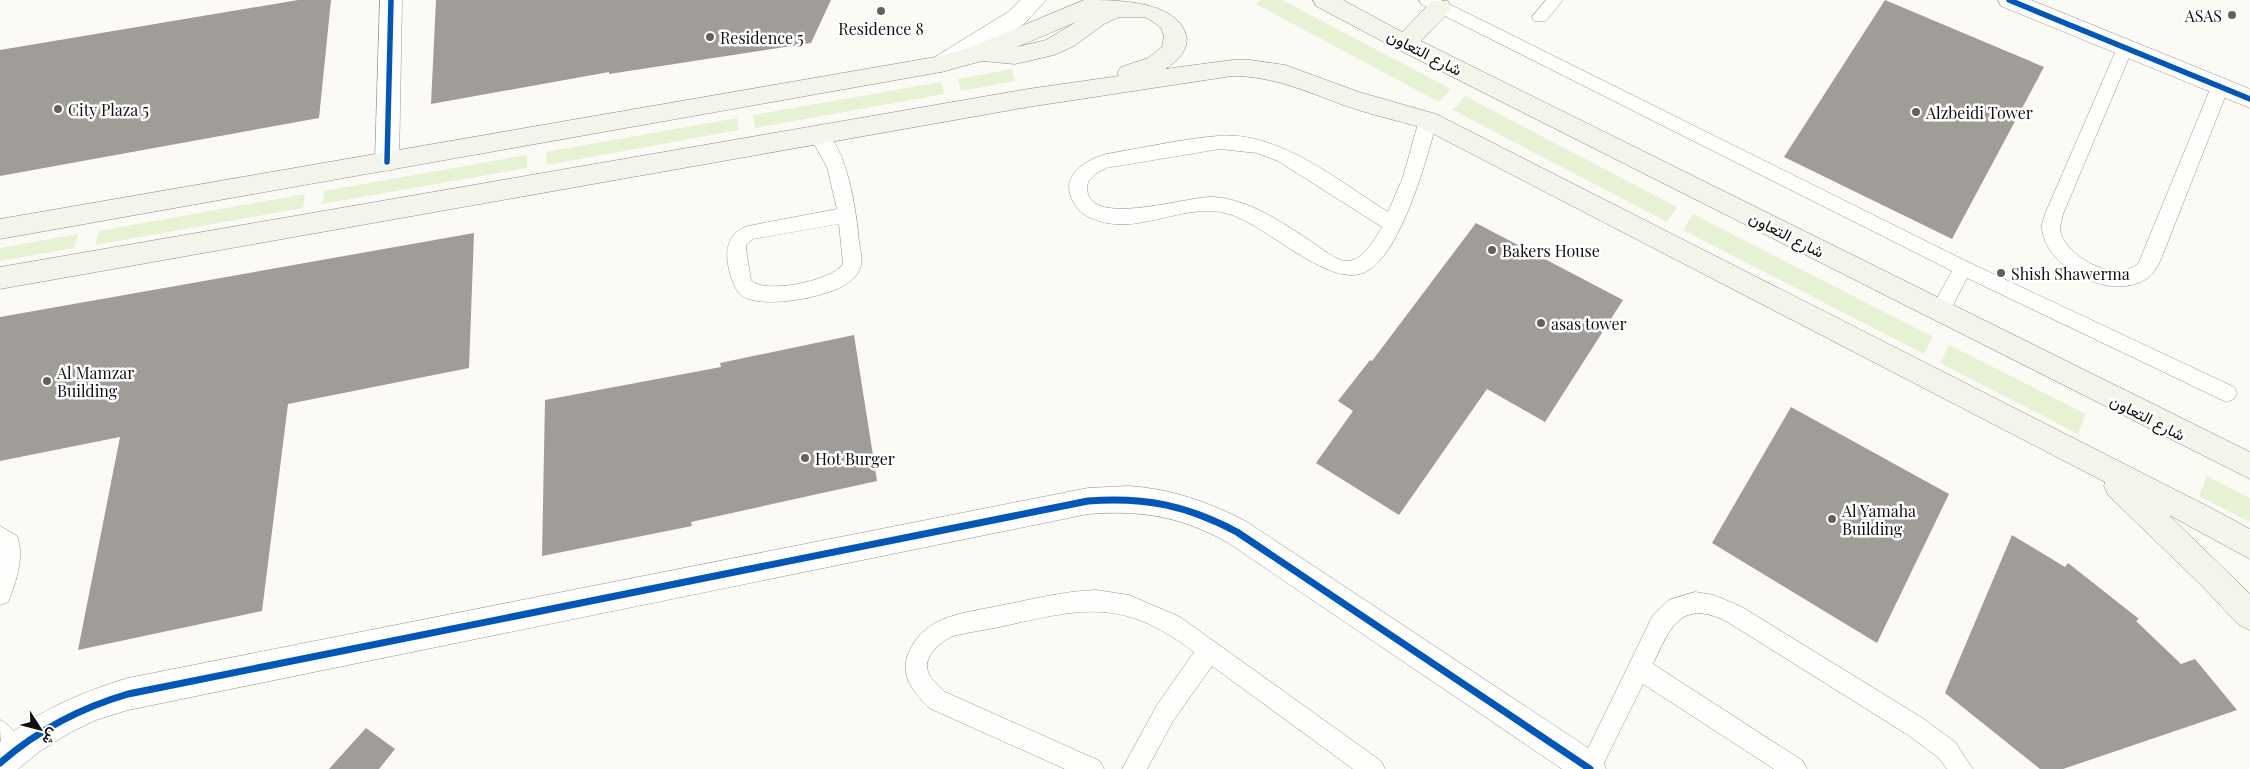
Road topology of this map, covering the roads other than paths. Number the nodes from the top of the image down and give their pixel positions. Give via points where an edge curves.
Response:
1 (391, 0) edge
2 (1036, 0) edge
3 (1105, 0) edge
4 (1324, 0) edge
5 (1555, 0) edge
6 (2008, 0) edge
7 (1433, 3) edge
8 (1540, 17) dead end
9 (1405, 43) junction
10 (2125, 48) junction
11 (978, 54) junction
12 (941, 64) junction
13 (2220, 87) junction
14 (1028, 98) junction
15 (2250, 99) edge
16 (1428, 120) junction
17 (818, 135) junction
18 (388, 162) junction
19 (847, 216) junction
20 (1392, 224) junction
21 (0, 229) edge
22 (1963, 268) junction
23 (0, 278) edge
24 (1940, 312) junction
25 (2227, 393) dead end
26 (2093, 463) junction
27 (2250, 466) edge
28 (0, 536) edge
29 (2250, 545) edge
30 (0, 595) edge
31 (2250, 614) edge
32 (1209, 650) junction
33 (1639, 668) junction
34 (4, 749) edge
35 (1092, 769) edge
36 (1134, 769) edge
37 (1373, 769) edge
38 (1589, 769) edge
39 (1795, 769) edge
40 (1961, 769) edge

1 - 18 street
2 - 12 street via 1016,18
3 - 11 main road
4 - 9 main road, شارع التعاون
5 - 8 lane
6 - 10 street
7 - 9 main road
7 - 22 lane
9 - 24 main road, شارع التعاون
10 - 13 street
10 - 13 lane via 2051,227 2055,243 2087,270 2108,277 2129,277 2144,271 2152,259
11 - 12 main road
11 - 14 main road via 1019,56 1038,52 1072,36 1095,16 1121,7 1151,10 1163,16 1171,26 1175,35 1174,45 1161,63
12 - 18 main road
13 - 15 street
14 - 16 main road via 1250,68 1285,74 1353,99
14 - 17 main road
16 - 20 lane via 1415,168
16 - 26 main road
17 - 19 lane via 842,180
17 - 23 main road
18 - 21 main road
19 - 19 lane via 852,265 843,279 769,295 759,295 745,286 741,279 737,246 748,233
20 - 20 lane via 1363,265 1344,269 1247,213 1225,206 1201,204 1124,216 1098,215 1081,200 1079,180 1094,165 1106,160 1220,142 1247,144 1284,156
22 - 24 lane
22 - 25 lane
24 - 27 main road, شارع التعاون
26 - 29 main road
26 - 31 main road
28 - 30 lane via 9,543 11,552
32 - 35 lane via 1150,613 1129,605 1083,600 1060,602 948,627 926,640 915,665 918,679 937,700
32 - 36 lane via 1165,714
32 - 37 lane
33 - 38 lane
33 - 39 lane
33 - 40 lane via 1668,613 1692,603 1721,607 1916,727 1947,750
34 - 38 street via 99,702 128,694 1088,501 1119,498 1181,505 1210,516

